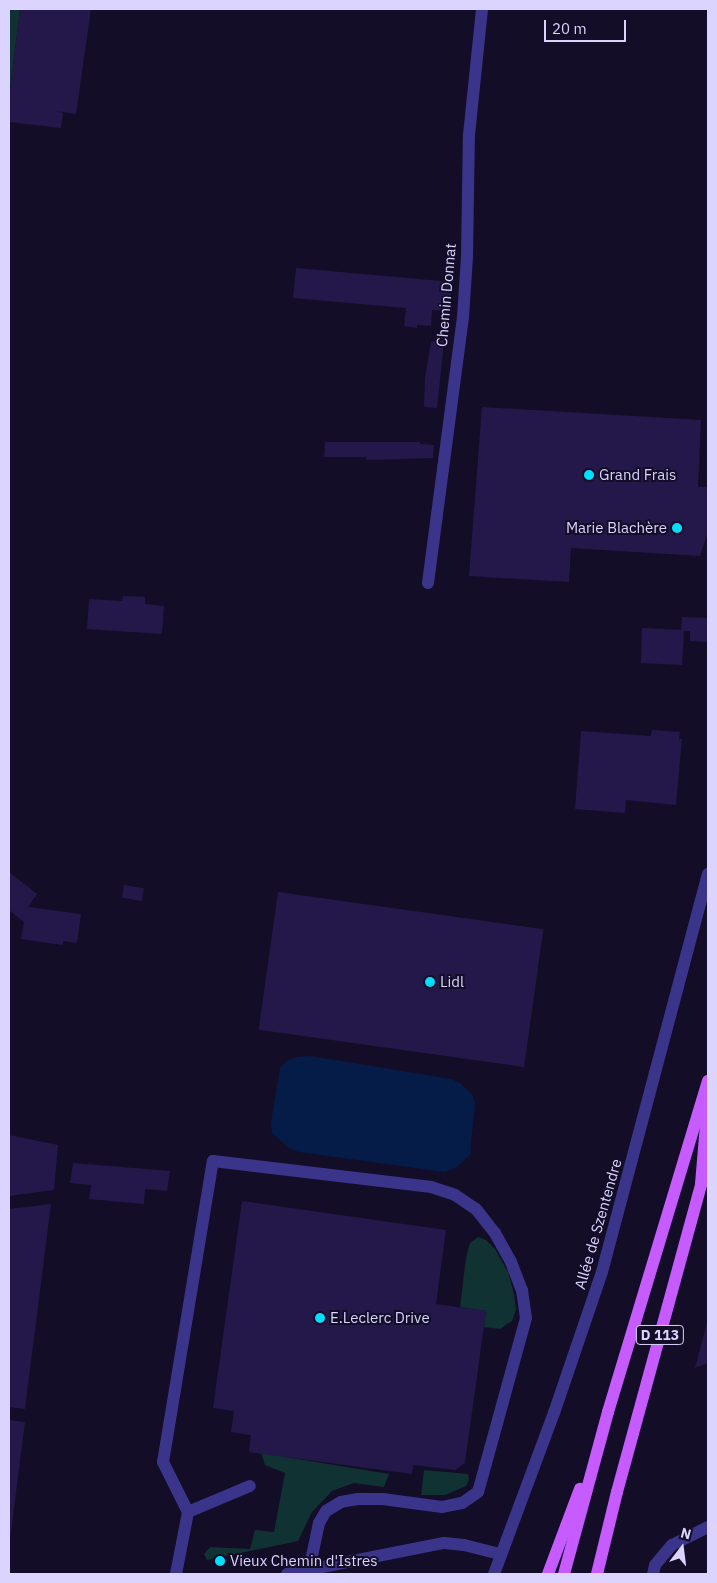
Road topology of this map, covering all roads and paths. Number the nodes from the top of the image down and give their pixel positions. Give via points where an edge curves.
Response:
1 (482, 9) edge
2 (428, 583) dead end
3 (708, 874) edge
4 (708, 1081) edge
5 (708, 1093) edge
6 (608, 1412) junction
7 (250, 1486) dead end
8 (188, 1512) junction
9 (708, 1527) edge
10 (499, 1554) junction
11 (309, 1570) junction
12 (176, 1574) edge
13 (287, 1574) edge
14 (494, 1574) edge
15 (548, 1574) edge
16 (564, 1574) edge
17 (598, 1574) edge
18 (653, 1574) edge

1 - 2 street, Chemin Donnat via 469,135 463,317
3 - 10 street, Allée de Szentendre via 602,1272 554,1413
4 - 6 main road, D 113
5 - 17 main road, D 113 via 701,1184 617,1492
6 - 15 main road
6 - 16 main road, D 113
7 - 8 street
8 - 11 street via 163,1462 213,1161 431,1188 455,1195 476,1209 495,1233 522,1290 526,1318 478,1492 462,1503 442,1507 383,1499 341,1502 326,1512 319,1523
8 - 12 street
9 - 18 street via 672,1545 655,1565
10 - 11 street via 444,1543
10 - 14 street, Allée de Szentendre
11 - 13 street

